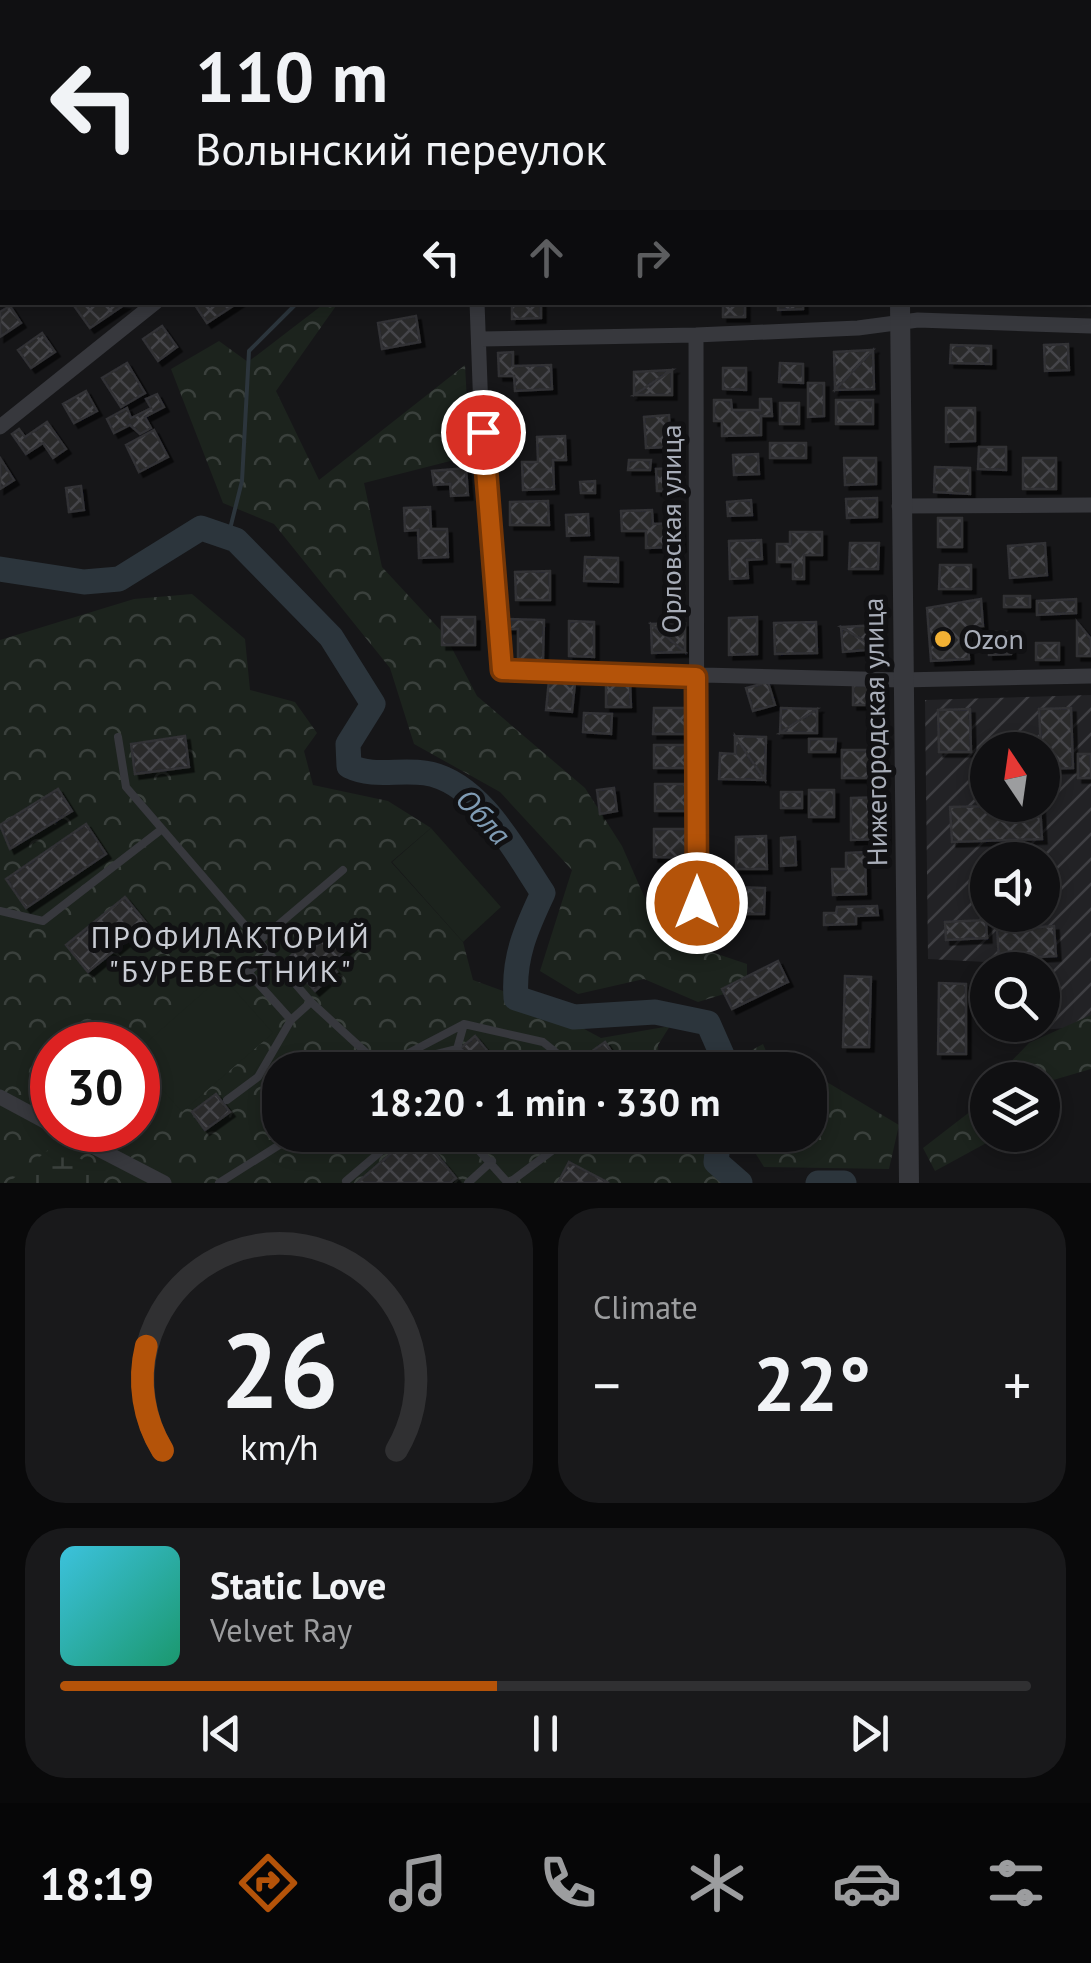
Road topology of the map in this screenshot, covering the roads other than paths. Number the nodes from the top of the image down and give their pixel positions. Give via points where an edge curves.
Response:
1 (152, 305) edge
2 (477, 305) edge
3 (900, 312) edge
4 (1091, 326) edge
5 (696, 336) junction
6 (481, 339) junction
7 (0, 427) edge
8 (1091, 505) edge
9 (900, 506) junction
10 (1091, 676) edge
11 (696, 677) junction
12 (900, 680) junction
13 (118, 738) dead end
14 (162, 829) junction
15 (343, 870) dead end
16 (697, 903) dead end
17 (0, 911) edge
18 (258, 942) junction
19 (269, 954) junction
20 (310, 1002) junction
21 (291, 1020) junction
22 (464, 1024) junction
23 (458, 1049) junction
24 (364, 1052) edge
25 (413, 1052) edge
26 (447, 1052) edge
27 (461, 1052) edge
28 (555, 1052) edge
29 (0, 1097) edge
30 (226, 1100) dead end
31 (30, 1113) edge
32 (104, 1152) edge
33 (268, 1152) edge
34 (380, 1152) edge
35 (483, 1152) edge
36 (550, 1152) edge
37 (492, 1161) junction
38 (346, 1181) edge
39 (164, 1183) edge
40 (219, 1183) edge
41 (468, 1183) edge
42 (509, 1183) edge
43 (910, 1183) edge

1 - 7 street
2 - 6 street
3 - 4 street
3 - 5 street via 858,328
3 - 9 street, Нижегородская улица
5 - 6 street
5 - 11 street, Орловская улица
6 - 11 street via 483,466 502,670
8 - 9 street
9 - 12 street, Нижегородская улица
10 - 12 street
11 - 12 street
11 - 16 street, Орловская улица
12 - 43 street, Нижегородская улица
13 - 14 lane via 126,787
14 - 17 lane via 43,921
14 - 18 lane
15 - 18 lane
18 - 19 lane
19 - 20 lane
19 - 21 lane via 248,972
20 - 21 lane
20 - 24 lane
21 - 30 lane via 258,1077
22 - 23 lane
22 - 25 lane
22 - 28 lane via 542,1042
23 - 26 lane
23 - 27 lane
29 - 31 street
32 - 39 street
33 - 40 lane
34 - 38 lane
35 - 37 lane
36 - 42 lane
37 - 41 lane
37 - 42 lane

